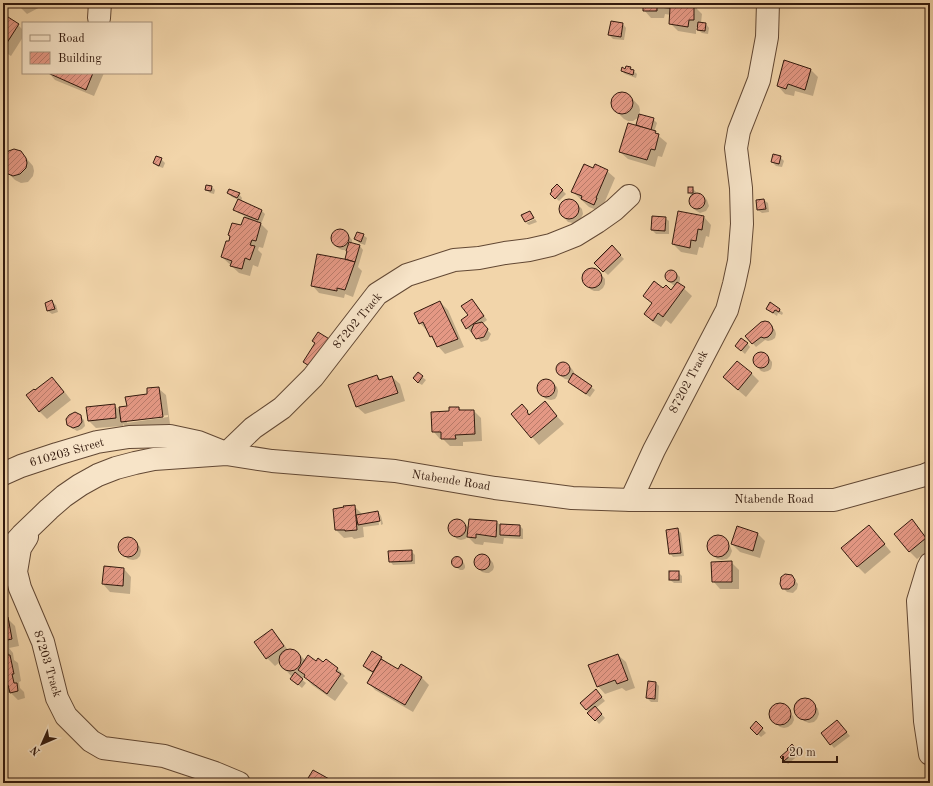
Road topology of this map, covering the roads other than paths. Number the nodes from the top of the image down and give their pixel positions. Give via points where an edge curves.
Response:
1 (768, 3) edge
2 (629, 196) dead end
3 (226, 454) junction
4 (930, 473) edge
5 (3, 474) edge
6 (631, 500) junction
7 (34, 524) junction
8 (3, 556) edge
9 (930, 564) edge
10 (930, 754) edge
11 (239, 783) edge

1 - 6 street, 87202 Track via 767,37 759,80 736,148 742,224 739,261 727,310 654,450
2 - 3 street, 87202 Track via 597,222 576,235 551,245 454,260 407,274 378,294 312,378 282,408 253,428
3 - 5 street, 610203 Street via 198,442 170,436 130,437 97,442
3 - 6 street, Ntabende Road via 272,461 395,471 572,498
3 - 7 street, Ntabende Road via 154,460 116,468 80,484
4 - 6 street, Ntabende Road via 834,500
7 - 8 street, Ntabende Road
7 - 11 street, 87203 Track via 20,548 16,572 20,588 43,642 57,698 66,716 91,741 103,748 164,756
9 - 10 street via 918,601 924,721

